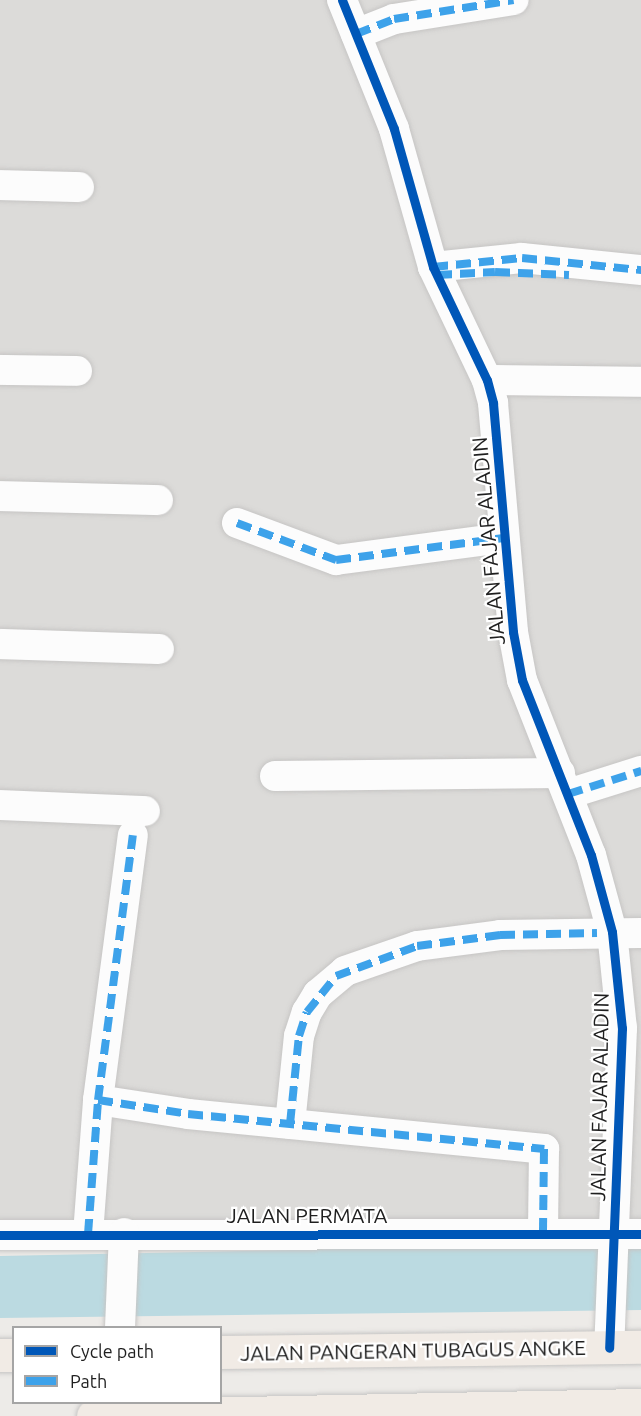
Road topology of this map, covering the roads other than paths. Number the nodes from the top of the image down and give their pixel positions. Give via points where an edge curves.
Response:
1 (342, 0) edge
2 (513, 0) edge
3 (356, 34) junction
4 (0, 185) edge
5 (79, 187) dead end
6 (641, 270) edge
7 (435, 271) junction
8 (569, 275) dead end
9 (0, 370) edge
10 (77, 371) dead end
11 (487, 380) junction
12 (641, 382) edge
13 (0, 496) edge
14 (158, 500) dead end
15 (237, 522) dead end
16 (504, 538) junction
17 (0, 644) edge
18 (159, 649) dead end
19 (641, 771) edge
20 (275, 776) dead end
21 (564, 784) junction
22 (0, 806) edge
23 (612, 932) junction
24 (641, 933) edge
25 (98, 1100) junction
26 (290, 1124) junction
27 (543, 1233) junction
28 (88, 1234) junction
29 (0, 1235) edge
30 (623, 1236) edge
31 (123, 1238) junction
32 (120, 1326) edge
33 (620, 1343) edge
34 (222, 1352) edge
35 (641, 1405) edge
36 (481, 1411) edge
37 (93, 1416) edge

1 - 3 street, JALAN FAJAR ALADIN
2 - 3 street via 394,19
3 - 7 street, JALAN FAJAR ALADIN via 394,129
4 - 5 street
6 - 7 street via 522,258
7 - 8 street
7 - 11 street, JALAN FAJAR ALADIN
9 - 10 street
11 - 12 street
11 - 16 street, JALAN FAJAR ALADIN via 493,403
13 - 14 street
15 - 16 street via 336,560
16 - 21 street, JALAN FAJAR ALADIN via 522,680
17 - 18 street
19 - 21 street
20 - 21 street
21 - 23 street, JALAN FAJAR ALADIN via 596,871
22 - 25 street via 139,823
23 - 24 street
23 - 26 street via 500,935 417,946 345,971 318,994 307,1011 299,1036
23 - 30 street, JALAN FAJAR ALADIN via 622,1028
25 - 26 street
25 - 28 street
26 - 27 street via 544,1149
27 - 30 street, JALAN PERMATA
27 - 31 street, JALAN PERMATA
28 - 29 street, JALAN PERMATA
28 - 31 street, JALAN PERMATA
30 - 33 street, JALAN FAJAR ALADIN
31 - 32 street
33 - 34 main road, JALAN PANGERAN TUBAGUS ANGKE
35 - 36 main road
36 - 37 main road

